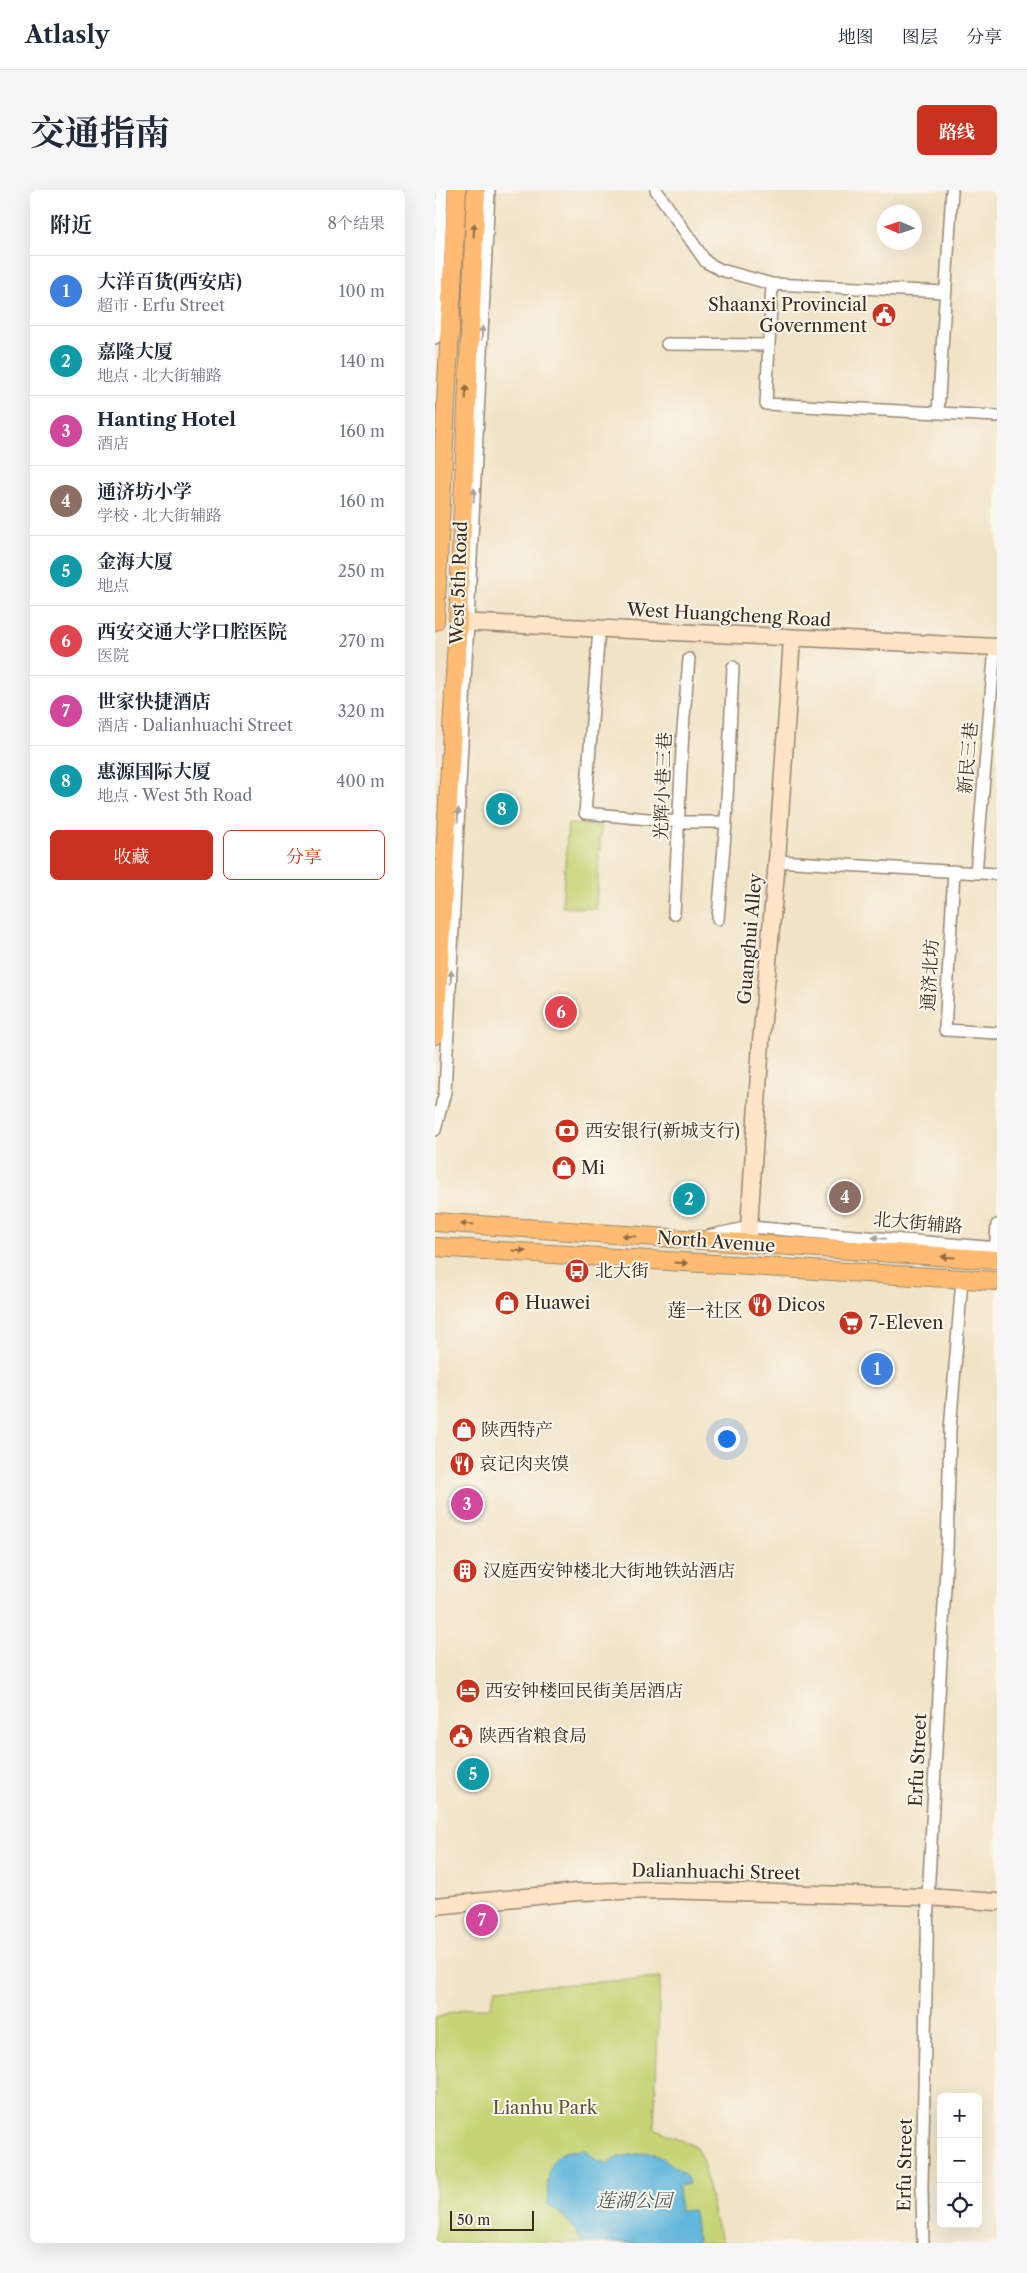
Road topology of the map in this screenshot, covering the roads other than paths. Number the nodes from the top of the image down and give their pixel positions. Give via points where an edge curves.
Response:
1 (442, 190) edge
2 (457, 190) edge
3 (476, 190) edge
4 (489, 190) edge
5 (656, 190) edge
6 (952, 190) edge
7 (772, 284) junction
8 (946, 292) junction
9 (435, 338) edge
10 (667, 344) dead end
11 (769, 345) junction
12 (938, 413) junction
13 (997, 416) edge
14 (435, 621) edge
15 (463, 622) junction
16 (599, 629) junction
17 (792, 638) junction
18 (996, 647) edge
19 (689, 660) dead end
20 (733, 667) dead end
21 (680, 822) junction
22 (726, 822) junction
23 (777, 861) junction
24 (954, 871) junction
25 (976, 873) junction
26 (997, 874) edge
27 (674, 914) dead end
28 (718, 919) dead end
29 (997, 1033) edge
30 (435, 1035) edge
31 (435, 1130) edge
32 (435, 1222) edge
33 (997, 1225) edge
34 (749, 1235) junction
35 (435, 1247) edge
36 (996, 1254) edge
37 (997, 1281) edge
38 (962, 1283) junction
39 (997, 1290) edge
40 (928, 1897) junction
41 (997, 1902) edge
42 (435, 1906) edge
43 (923, 2243) edge

1 - 9 street
2 - 14 main road, West 5th Road
15 -> 3 main road, West 5th Road
15 -> 4 street
5 - 7 street via 706,262 721,270
6 - 8 street
7 - 8 street
7 - 11 street
8 - 12 street
10 - 11 street
11 - 12 street via 766,404
12 - 13 street
15 - 16 street, West Huangcheng Road
15 - 30 main road, West 5th Road
31 -> 15 street via 445,1092
16 - 17 street, West Huangcheng Road
16 - 21 street via 585,813
17 - 18 street, West Huangcheng Road
17 - 23 street, Guanghui Alley
18 - 25 street, 新民三巷
19 - 21 street, 光辉小巷三巷
20 - 22 street
21 - 22 street
21 - 27 street, 光辉小巷三巷
22 - 28 street
23 - 24 street
23 - 34 street, Guanghui Alley
24 - 25 street
24 - 29 street, 通济北坊 via 945,1030
25 - 26 street
34 -> 32 main road, North Avenue via 687,1240
33 - 36 street
36 -> 34 main road, North Avenue
35 -> 38 main road, North Avenue
37 - 38 main road, North Avenue
38 - 39 street
38 - 40 street, Erfu Street via 950,1430 947,1550
40 - 41 street, Dalianhuachi Street
40 - 42 street, Dalianhuachi Street via 657,1890 577,1892
40 - 43 street, Erfu Street

